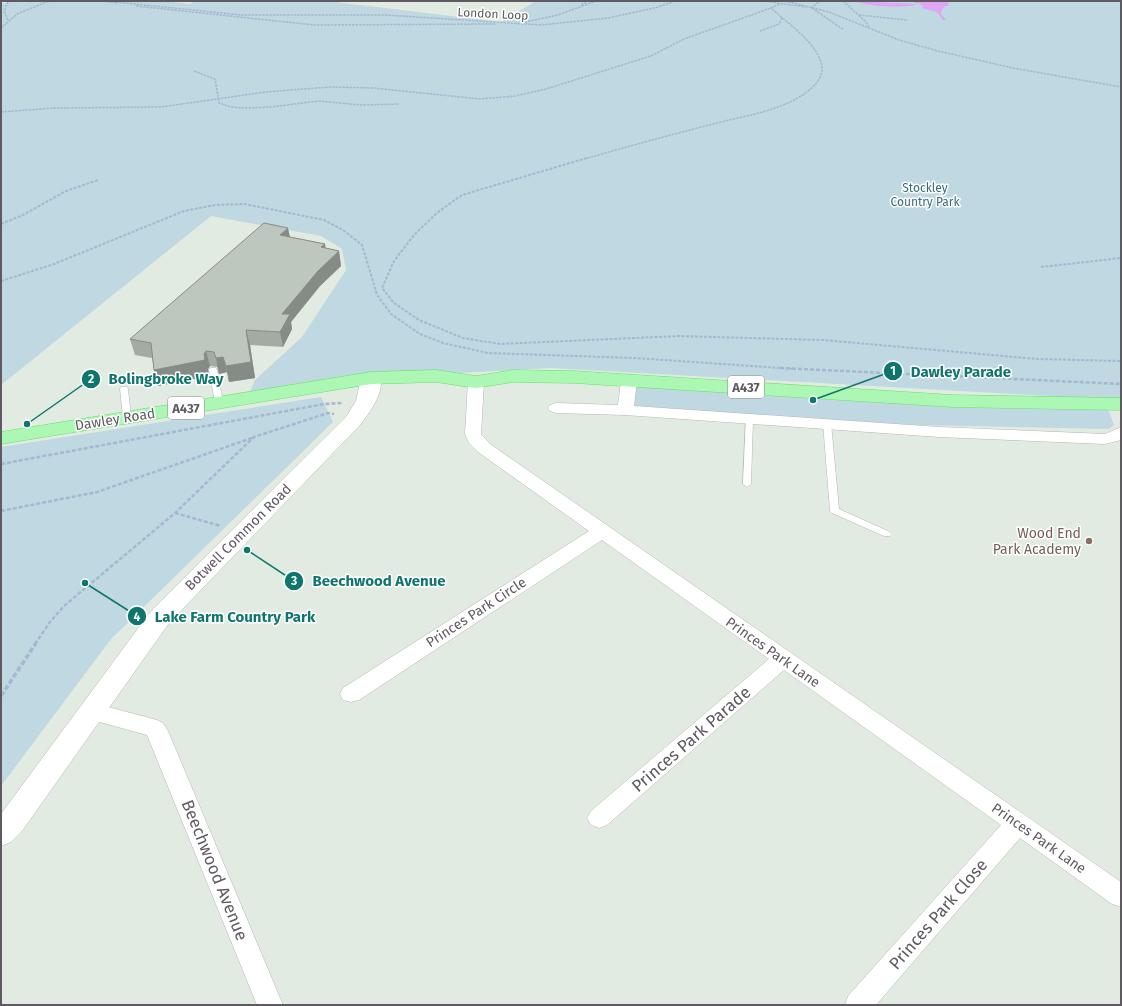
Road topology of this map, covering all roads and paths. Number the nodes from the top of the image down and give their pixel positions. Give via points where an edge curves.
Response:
1 (11, 1) edge
2 (50, 1) edge
3 (104, 1) edge
4 (588, 1) edge
5 (596, 1) edge
6 (675, 1) edge
7 (763, 1) edge
8 (785, 1) edge
9 (820, 1) edge
10 (843, 1) edge
11 (116, 2) junction
12 (780, 4) junction
13 (771, 8) junction
14 (812, 8) junction
15 (558, 15) junction
16 (859, 15) junction
17 (782, 18) junction
18 (8, 20) junction
19 (907, 20) dead end
20 (518, 24) junction
21 (1, 28) edge
22 (869, 28) junction
23 (844, 30) dead end
24 (760, 31) dead end
25 (194, 71) dead end
26 (1121, 87) edge
27 (218, 99) junction
28 (399, 104) dead end
29 (1, 112) edge
30 (98, 180) dead end
31 (1, 224) edge
32 (1121, 258) edge
33 (1041, 267) dead end
34 (1, 281) edge
35 (1121, 361) edge
36 (212, 370) dead end
37 (629, 381) junction
38 (476, 382) junction
39 (1121, 384) edge
40 (124, 389) dead end
41 (369, 389) junction
42 (219, 402) junction
43 (1121, 405) edge
44 (556, 408) dead end
45 (625, 410) junction
46 (127, 417) junction
47 (749, 419) junction
48 (353, 421) junction
49 (827, 423) junction
50 (1121, 432) edge
51 (254, 437) junction
52 (1, 438) edge
53 (1, 464) edge
54 (747, 484) dead end
55 (1, 511) edge
56 (175, 513) junction
57 (602, 531) junction
58 (243, 532) junction
59 (887, 534) dead end
60 (782, 659) junction
61 (351, 694) dead end
62 (1, 696) edge
63 (93, 712) junction
64 (599, 818) dead end
65 (1018, 823) junction
66 (1, 833) edge
67 (1121, 896) edge
68 (270, 1005) edge
69 (858, 1005) edge

1 - 18 path via 4,11
2 - 18 path
3 - 11 path
4 - 15 path
5 - 15 path
6 - 20 path, London Loop via 608,18 541,25
7 - 12 path
8 - 14 path
9 - 14 path
10 - 16 path
11 - 20 path, London Loop via 241,15 385,15
11 - 20 path via 314,24
12 - 13 path
12 - 14 path
13 - 17 path
13 - 27 path via 684,39 651,56 546,89 515,96 480,98 330,86
14 - 22 path
14 - 23 path
15 - 20 path
16 - 19 path
16 - 22 path
17 - 24 path via 779,24
17 - 35 path via 815,49 821,61 821,75 811,89 798,98 774,108 657,138 462,195 441,208 410,239 385,278 382,288 394,303 418,320 463,338 500,344 687,336 823,340 1036,359
18 - 21 path
22 - 26 path via 938,51 1013,68
25 - 27 path via 215,79
27 - 28 path via 226,106 246,108 318,101
27 - 29 path via 161,107 54,108
30 - 31 path via 66,191
32 - 33 path
34 - 39 path via 54,264 184,211 215,205 245,204 324,220 343,230 362,245 377,295 391,314 420,334 443,343 481,351
36 - 42 lane
37 - 38 main road, A437 via 525,376
37 - 43 main road, A437 via 961,402
37 - 45 street
38 - 41 main road, A437 via 436,376
38 - 57 street, Princes Park Lane via 472,428 475,439 484,448
40 - 46 lane
41 - 42 main road, Dawley Road / A437
41 - 48 street, Botwell Common Road
41 - 53 path via 324,404
42 - 46 main road, Dawley Road / A437
44 - 45 street
45 - 47 street
46 - 52 main road, Dawley Road / A437
47 - 49 street
47 - 54 lane
48 - 51 path via 328,413
48 - 58 street, Botwell Common Road
49 - 50 street via 939,432 1106,439
49 - 59 lane via 835,511
51 - 55 path via 97,492
51 - 56 path
56 - 58 path
56 - 62 path via 64,606 50,622
57 - 60 street, Princes Park Lane
57 - 61 street, Princes Park Circle
58 - 63 street, Botwell Common Road via 160,617
60 - 64 street, Princes Park Parade
60 - 65 street, Princes Park Lane
63 - 66 street, Botwell Common Road
63 - 68 street, Beechwood Avenue via 142,723 155,729
65 - 67 street, Princes Park Lane
65 - 69 street, Princes Park Close

